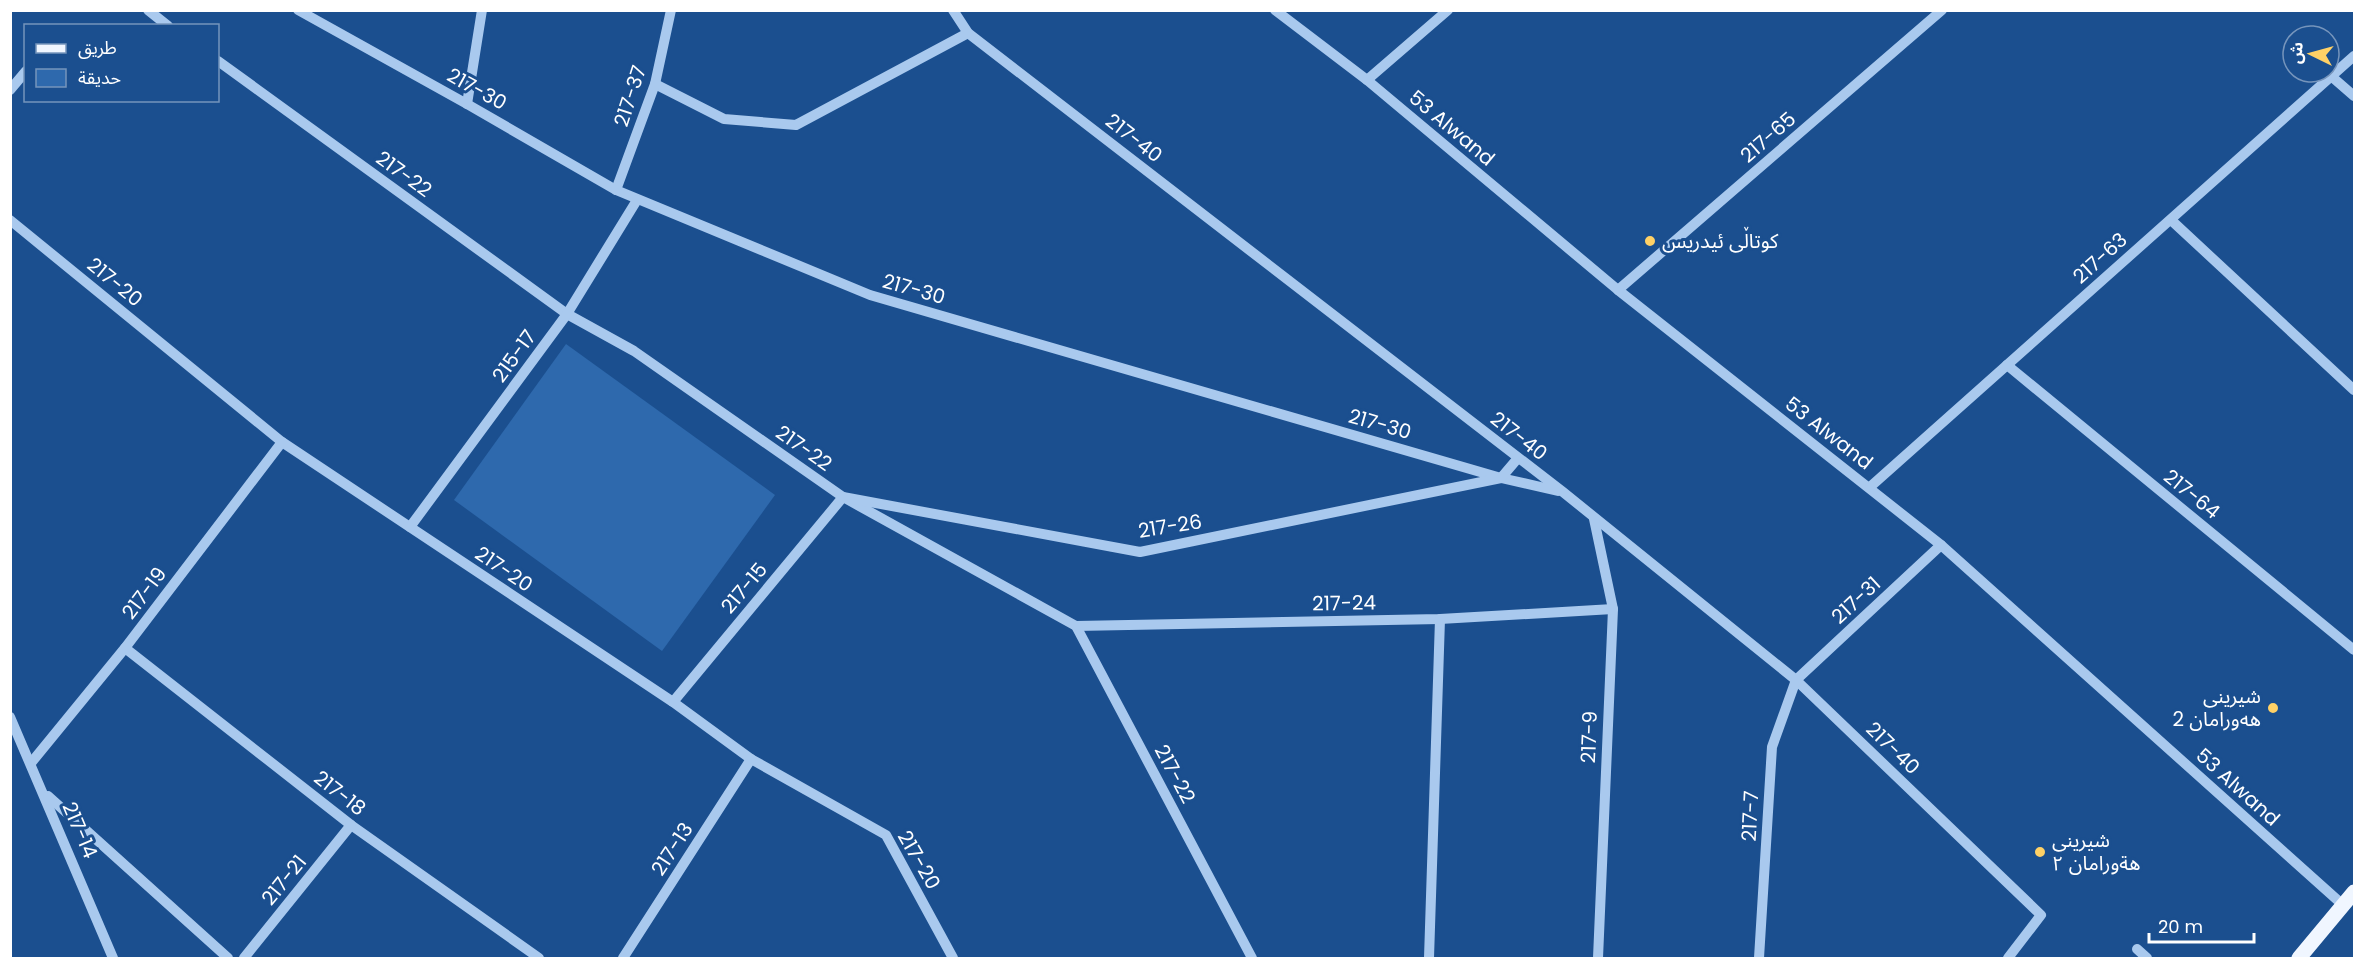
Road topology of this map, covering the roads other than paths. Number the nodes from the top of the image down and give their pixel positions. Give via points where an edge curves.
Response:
1 (148, 10) edge
2 (297, 10) edge
3 (482, 10) edge
4 (671, 10) edge
5 (953, 10) edge
6 (1275, 10) edge
7 (1448, 10) edge
8 (1942, 10) edge
9 (166, 24) edge
10 (968, 33) junction
11 (2355, 56) edge
12 (219, 62) edge
13 (2341, 68) edge
14 (24, 73) edge
15 (1367, 80) junction
16 (655, 84) junction
17 (2322, 84) edge
18 (2341, 84) edge
19 (10, 90) edge
20 (2355, 96) edge
21 (467, 104) junction
22 (616, 190) junction
23 (637, 200) junction
24 (10, 220) edge
25 (2171, 220) junction
26 (1618, 290) junction
27 (567, 314) junction
28 (2007, 365) junction
29 (2355, 390) edge
30 (282, 442) junction
31 (1518, 458) junction
32 (1501, 478) junction
33 (1870, 488) junction
34 (1563, 492) junction
35 (843, 497) junction
36 (1594, 519) junction
37 (410, 527) junction
38 (1941, 545) junction
39 (1613, 609) junction
40 (1440, 619) junction
41 (1076, 626) junction
42 (125, 648) junction
43 (2355, 650) edge
44 (1796, 680) junction
45 (673, 702) junction
46 (10, 717) edge
47 (751, 759) junction
48 (31, 763) junction
49 (45, 794) junction
50 (351, 825) junction
51 (2355, 892) edge
52 (2343, 905) junction
53 (2137, 949) dead end
54 (113, 958) edge
55 (228, 958) edge
56 (244, 958) edge
57 (539, 958) edge
58 (623, 958) edge
59 (953, 958) edge
60 (1252, 958) edge
61 (1429, 958) edge
62 (1598, 958) edge
63 (1759, 958) edge
64 (2008, 958) edge
65 (2147, 958) edge
66 (2299, 958) edge

1 - 9 street
2 - 21 street, 217-30
3 - 21 street
4 - 16 street, 217-37
5 - 10 street, 217-40
6 - 15 street, 53 Alwand
7 - 15 street
8 - 26 street, 217-65
10 - 16 street via 796,125 724,119
10 - 31 street, 217-40
11 - 13 street, 217-63
12 - 27 street, 217-22
14 - 19 street
15 - 26 street, 53 Alwand
16 - 22 street, 217-37
17 - 25 street, 217-63
18 - 20 street
21 - 22 street, 217-30
22 - 23 street, 217-30
23 - 27 street, 215-17
23 - 32 street, 217-30 via 870,295
24 - 30 street, 217-20
25 - 28 street, 217-63
25 - 29 street
26 - 33 street, 53 Alwand
27 - 35 street, 217-22 via 634,351
27 - 37 street, 215-17
28 - 33 street, 217-63
28 - 43 street, 217-64
30 - 37 street, 217-20
30 - 42 street, 217-19
31 - 32 street
31 - 34 street, 217-40
32 - 34 street, 217-30
32 - 35 street, 217-26 via 1140,552
33 - 38 street, 53 Alwand
34 - 36 street, 217-40
35 - 41 street, 217-22
35 - 45 street, 217-15
36 - 39 street, 217-9
36 - 44 street, 217-40
37 - 45 street, 217-20
38 - 44 street, 217-31
38 - 52 street, 53 Alwand
39 - 40 street, 217-24
39 - 62 street, 217-9
40 - 41 street, 217-24
40 - 61 street
41 - 60 street, 217-22
42 - 48 street, 217-19
42 - 50 street, 217-18
44 - 63 street, 217-7 via 1772,747
44 - 64 street, 217-40 via 2041,915
45 - 47 street, 217-20
46 - 48 street, 217-14
47 - 58 street, 217-13
47 - 59 street, 217-20 via 886,835
48 - 49 street, 217-14
49 - 54 street, 217-14
49 - 55 street
50 - 56 street, 217-21
50 - 57 street, 217-18
51 - 52 main road
52 - 66 main road
53 - 65 street

